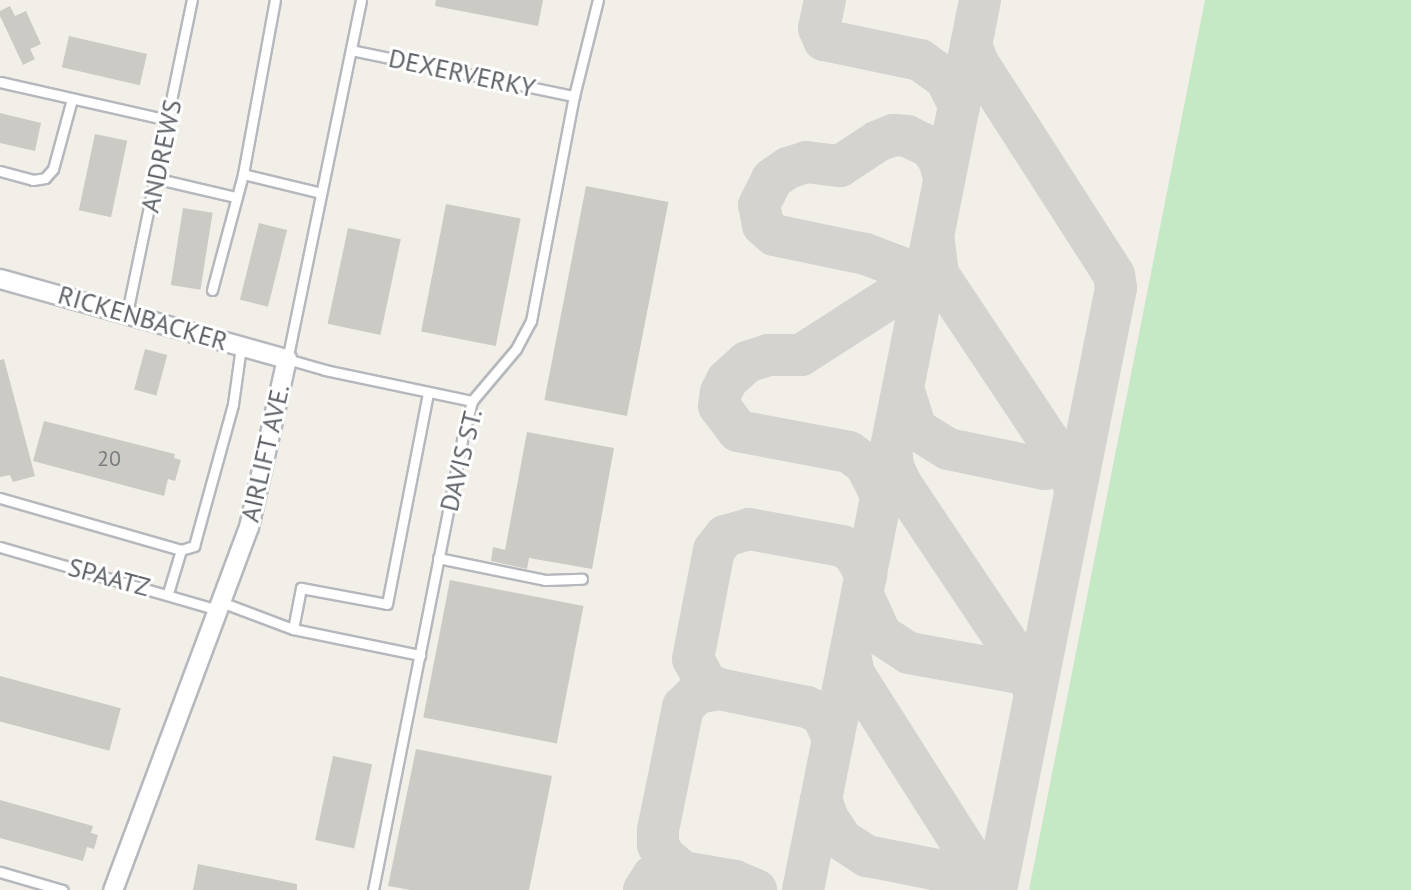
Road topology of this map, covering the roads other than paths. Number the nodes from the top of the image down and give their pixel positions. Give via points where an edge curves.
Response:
1 (192, 0) edge
2 (275, 0) edge
3 (361, 0) edge
4 (598, 0) edge
5 (351, 50) junction
6 (0, 82) edge
7 (574, 96) junction
8 (72, 99) junction
9 (169, 120) junction
10 (0, 171) edge
11 (243, 174) junction
12 (154, 178) junction
13 (321, 193) junction
14 (235, 197) junction
15 (0, 279) edge
16 (212, 290) dead end
17 (127, 313) junction
18 (241, 346) junction
19 (287, 359) junction
20 (428, 394) junction
21 (472, 401) junction
22 (0, 498) edge
23 (0, 547) edge
24 (181, 550) junction
25 (438, 558) junction
26 (582, 579) dead end
27 (168, 593) junction
28 (219, 606) junction
29 (293, 629) junction
30 (420, 655) junction
31 (0, 872) edge
32 (62, 890) edge
33 (113, 890) edge
34 (373, 890) edge

1 - 9 lane, ANDREWS
2 - 11 lane
3 - 5 lane, AIRLIFT AVE.
4 - 7 lane, DAVIS ST.
5 - 7 lane, DEXERVERKY
5 - 13 lane, AIRLIFT AVE.
6 - 8 lane
7 - 21 lane, DAVIS ST. via 531,321 516,349
8 - 9 lane
8 - 10 lane via 53,169 45,178
9 - 12 lane, ANDREWS
11 - 13 lane
11 - 14 lane
12 - 14 lane
12 - 17 lane, ANDREWS
13 - 19 lane, AIRLIFT AVE.
14 - 16 lane
15 - 17 street, RICKENBACKER
17 - 18 street, RICKENBACKER
18 - 19 street, RICKENBACKER
18 - 24 lane via 233,404 194,546
19 - 20 lane
19 - 28 street, AIRLIFT AVE. via 249,527
20 - 21 lane
20 - 29 lane via 387,604 301,588
21 - 25 lane, DAVIS ST.
22 - 24 lane
23 - 27 lane, SPAATZ
24 - 27 lane
25 - 26 lane via 545,580
25 - 30 lane, DAVIS ST.
27 - 28 lane, SPAATZ
28 - 29 lane, SPAATZ
28 - 33 street, AIRLIFT AVE.
29 - 30 lane, SPAATZ
30 - 34 lane, DAVIS ST.
31 - 32 lane

